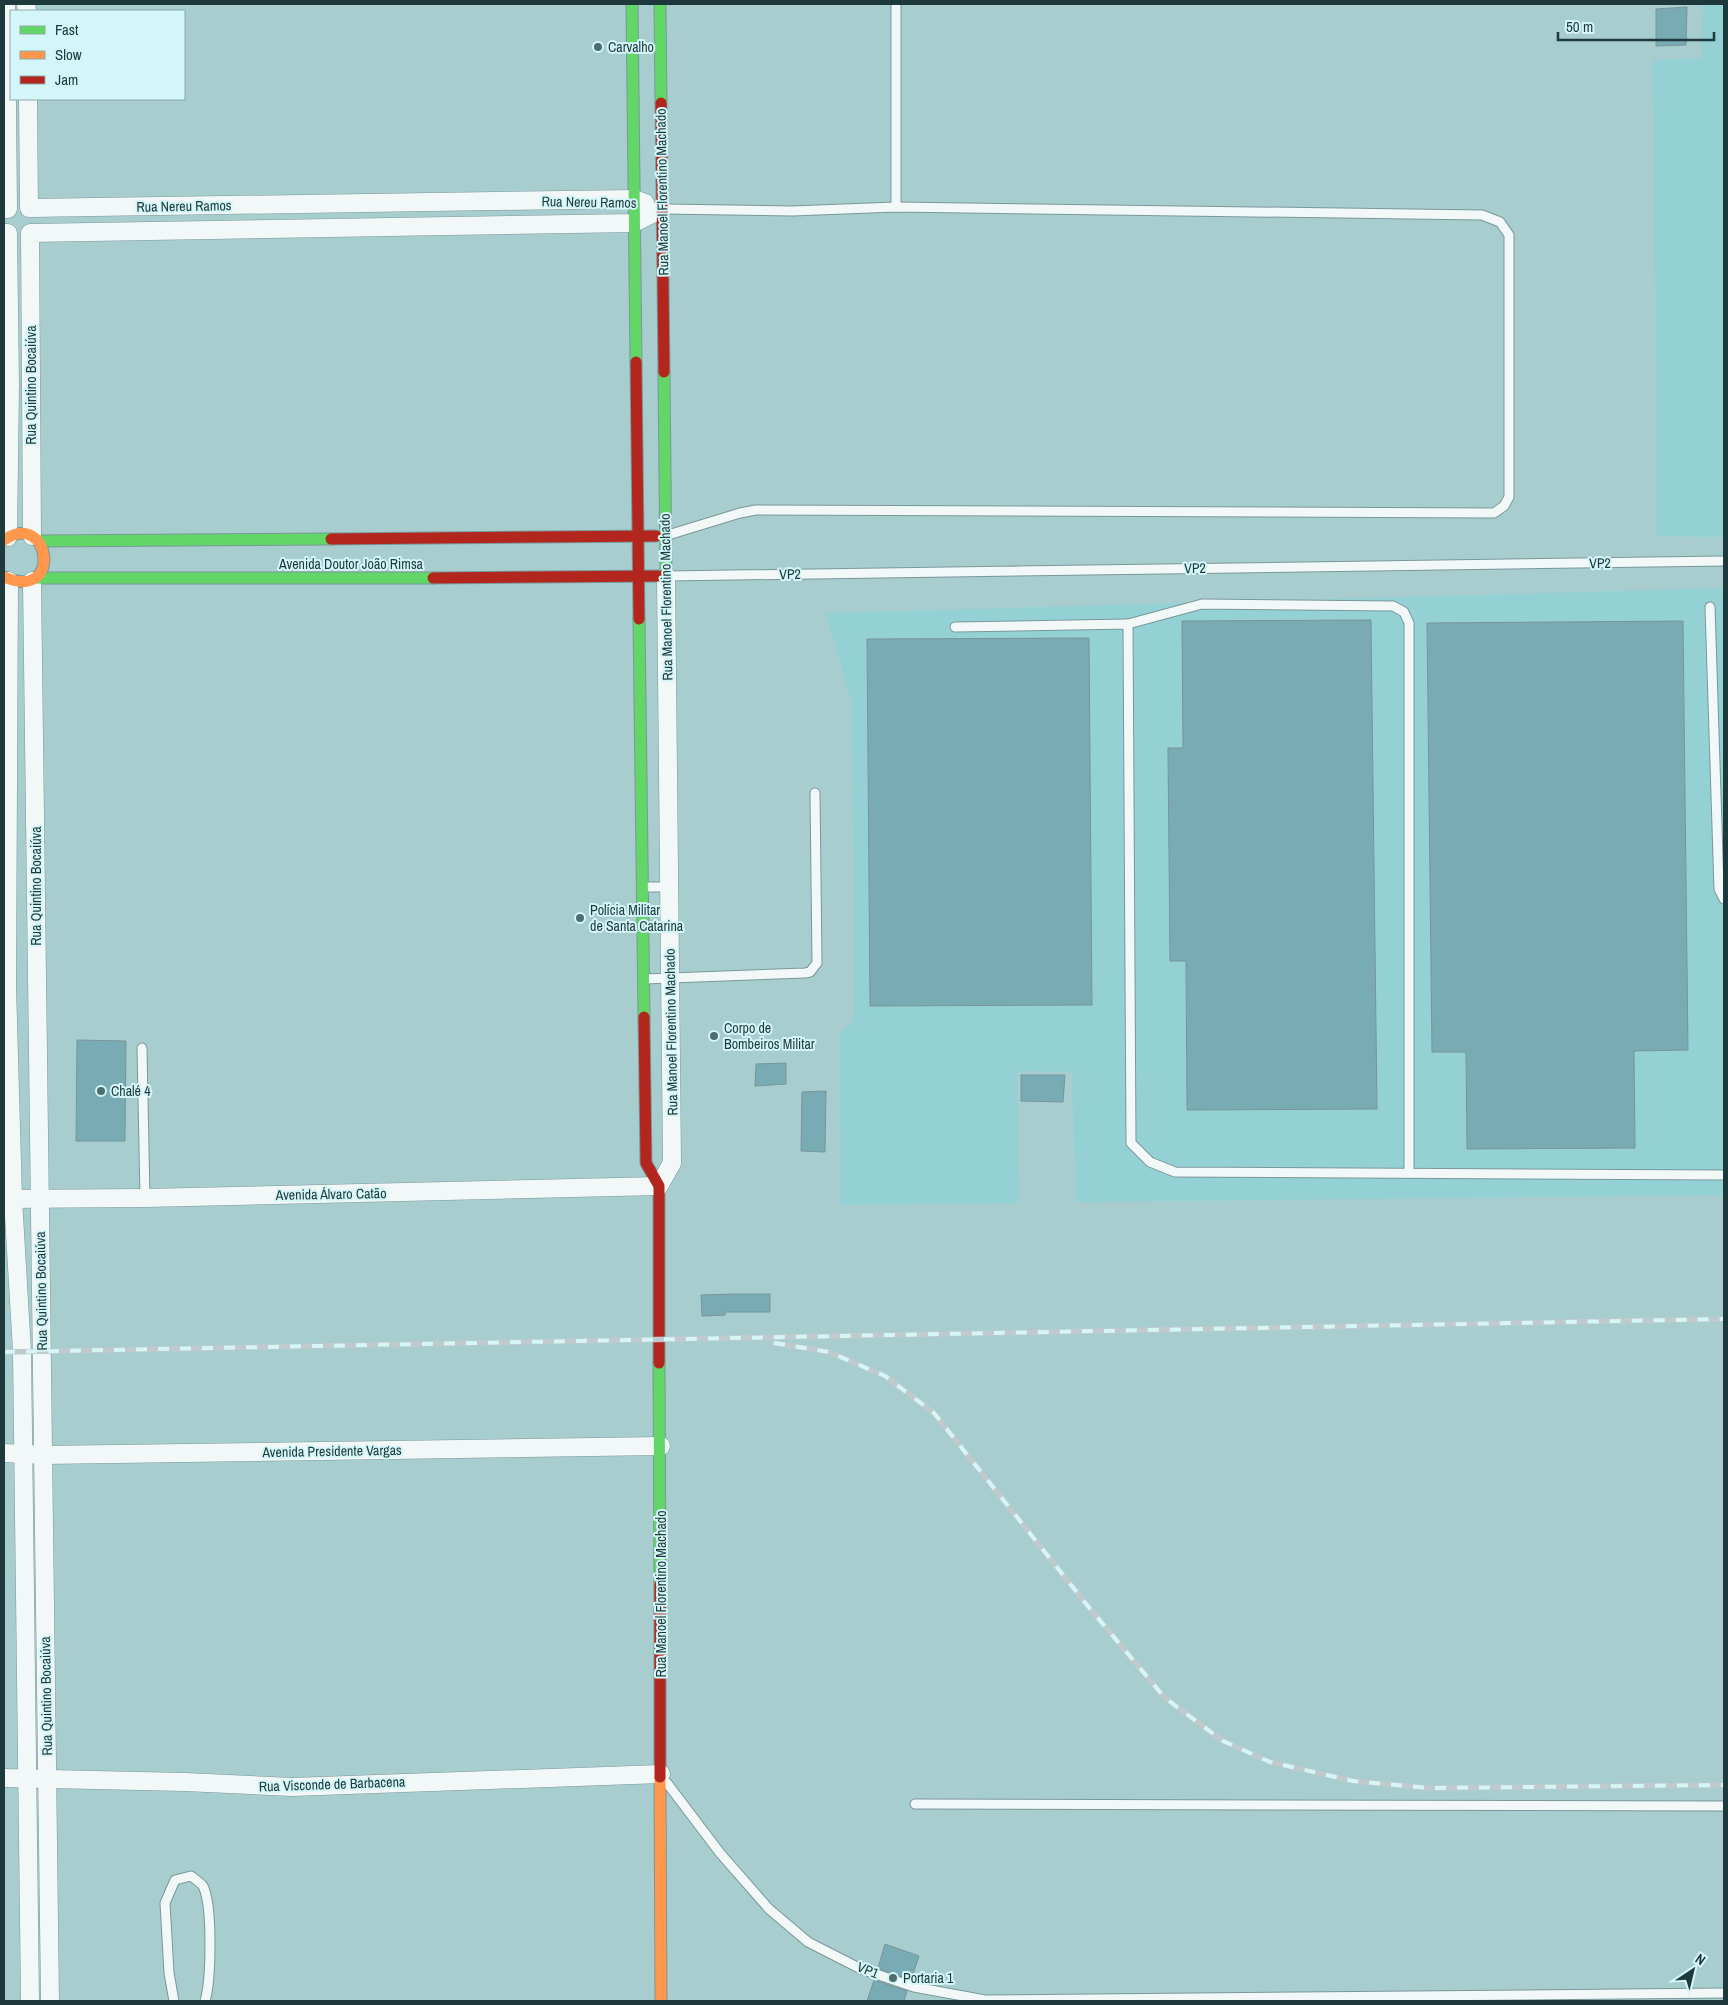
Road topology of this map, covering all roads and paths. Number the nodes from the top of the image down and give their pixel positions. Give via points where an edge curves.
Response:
1 (6, 4) edge
2 (632, 4) edge
3 (660, 4) edge
4 (896, 4) edge
5 (9, 75) edge
6 (28, 100) edge
7 (634, 199) junction
8 (324, 204) junction
9 (150, 206) junction
10 (896, 207) junction
11 (29, 208) junction
12 (662, 209) junction
13 (5, 211) edge
14 (634, 223) junction
15 (324, 228) junction
16 (5, 231) edge
17 (150, 231) junction
18 (30, 233) junction
19 (10, 385) junction
20 (31, 385) junction
21 (666, 535) junction
22 (638, 536) junction
23 (341, 538) junction
24 (5, 539) edge
25 (35, 539) junction
26 (1724, 561) edge
27 (639, 576) junction
28 (666, 576) junction
29 (5, 578) edge
30 (35, 579) junction
31 (342, 579) junction
32 (1710, 607) dead end
33 (1128, 624) junction
34 (954, 627) dead end
35 (9, 745) junction
36 (36, 745) junction
37 (814, 793) dead end
38 (9, 794) junction
39 (36, 794) junction
40 (669, 887) junction
41 (643, 888) junction
42 (1724, 898) edge
43 (670, 976) junction
44 (644, 979) junction
45 (7, 985) junction
46 (36, 985) junction
47 (142, 1048) dead end
48 (1409, 1173) junction
49 (1724, 1175) edge
50 (659, 1186) junction
51 (40, 1198) junction
52 (145, 1198) junction
53 (8, 1199) edge
54 (661, 1446) junction
55 (23, 1452) junction
56 (4, 1453) edge
57 (44, 1455) junction
58 (25, 1626) junction
59 (46, 1626) junction
60 (661, 1774) junction
61 (4, 1778) edge
62 (28, 1778) junction
63 (47, 1778) junction
64 (915, 1804) dead end
65 (1724, 1806) edge
66 (30, 1968) junction
67 (50, 1970) junction
68 (1724, 1993) edge
69 (30, 2001) edge
70 (50, 2001) edge
71 (174, 2001) edge
72 (204, 2001) edge
73 (661, 2001) edge

1 - 5 street
2 - 7 street, Rua Manoel Florentino Machado
3 - 12 street, Rua Manoel Florentino Machado
4 - 10 lane
5 - 13 street
6 - 11 street
7 - 8 street, Rua Nereu Ramos
7 - 12 street, Rua Nereu Ramos
7 - 14 street, Rua Manoel Florentino Machado
8 - 9 street, Rua Nereu Ramos
8 - 15 street
9 - 11 street, Rua Nereu Ramos
9 - 17 street
10 - 12 lane
10 - 21 lane via 1482,215 1500,222 1509,235 1509,497 1504,506 1494,512 756,510
11 - 13 street, Rua Nereu Ramos via 21,204
11 - 18 street, Rua Quintino Bocaiúva via 35,220
12 - 14 street, Rua Nereu Ramos
12 - 21 street, Rua Manoel Florentino Machado
14 - 15 street, Rua Nereu Ramos
14 - 22 street, Rua Manoel Florentino Machado
15 - 17 street, Rua Nereu Ramos
16 - 18 street, Rua Nereu Ramos via 21,237
16 - 19 street, Rua Quintino Bocaiúva
17 - 18 street, Rua Nereu Ramos
18 - 20 street, Rua Quintino Bocaiúva
19 - 20 street
19 - 24 street, Rua Quintino Bocaiúva
20 - 25 street, Rua Quintino Bocaiúva
21 - 22 street, Avenida Doutor João Rimsa
21 - 28 street, Rua Manoel Florentino Machado
22 - 23 street, Avenida Doutor João Rimsa
22 - 27 street, Rua Manoel Florentino Machado
23 - 25 street, Avenida Doutor João Rimsa
23 - 31 street
24 - 25 street, Avenida Doutor João Rimsa via 16,534
25 - 30 street via 45,556 45,564
26 - 28 lane, VP2
27 - 28 street, Avenida Doutor João Rimsa
27 - 31 street, Avenida Doutor João Rimsa
27 - 41 street, Rua Manoel Florentino Machado
28 - 40 street, Rua Manoel Florentino Machado
29 - 30 street, Avenida Doutor João Rimsa via 25,583
29 - 35 street, Rua Quintino Bocaiúva
30 - 31 street, Avenida Doutor João Rimsa
30 - 36 street, Rua Quintino Bocaiúva
32 - 42 lane via 1720,889
33 - 34 lane
33 - 48 lane via 1131,1142 1150,1162 1175,1172
33 - 48 lane via 1202,604 1393,606 1404,612 1409,623
35 - 36 street
35 - 38 street, Rua Quintino Bocaiúva
36 - 39 street, Rua Quintino Bocaiúva
37 - 43 lane via 815,968 804,973
38 - 39 street
38 - 45 street, Rua Quintino Bocaiúva
39 - 46 street, Rua Quintino Bocaiúva
40 - 41 lane
40 - 43 street, Rua Manoel Florentino Machado
41 - 44 street, Rua Manoel Florentino Machado
43 - 44 lane
43 - 50 street, Rua Manoel Florentino Machado via 672,1163
44 - 50 street, Rua Manoel Florentino Machado via 646,1163
45 - 46 street
45 - 53 street, Rua Quintino Bocaiúva
46 - 51 street, Rua Quintino Bocaiúva
47 - 52 lane
48 - 49 lane
50 - 52 street, Avenida Álvaro Catão
50 - 54 street, Rua Manoel Florentino Machado
51 - 52 street, Avenida Álvaro Catão
51 - 53 street, Avenida Álvaro Catão
51 - 57 street, Rua Quintino Bocaiúva
53 - 55 street, Rua Quintino Bocaiúva via 22,1351
54 - 57 street, Avenida Presidente Vargas
54 - 60 street, Rua Manoel Florentino Machado
55 - 56 street, Avenida Presidente Vargas
55 - 57 street, Avenida Presidente Vargas
55 - 58 street, Rua Quintino Bocaiúva
57 - 59 street, Rua Quintino Bocaiúva
58 - 59 street
58 - 62 street, Rua Quintino Bocaiúva
59 - 63 street, Rua Quintino Bocaiúva
60 - 63 street, Rua Visconde de Barbacena via 292,1787
60 - 68 lane, VP1 via 738,1874 769,1909 808,1942 861,1969 914,1987 985,2000
60 - 73 street, Rua Manoel Florentino Machado
61 - 62 street, Rua Visconde de Barbacena
62 - 63 street, Rua Visconde de Barbacena
62 - 66 street, Rua Quintino Bocaiúva
63 - 67 street, Rua Quintino Bocaiúva
64 - 65 lane
66 - 67 street
66 - 69 street, Rua Quintino Bocaiúva
67 - 70 street, Rua Quintino Bocaiúva
71 - 72 lane via 164,1903 175,1880 191,1876 203,1886 209,1922 209,1989

